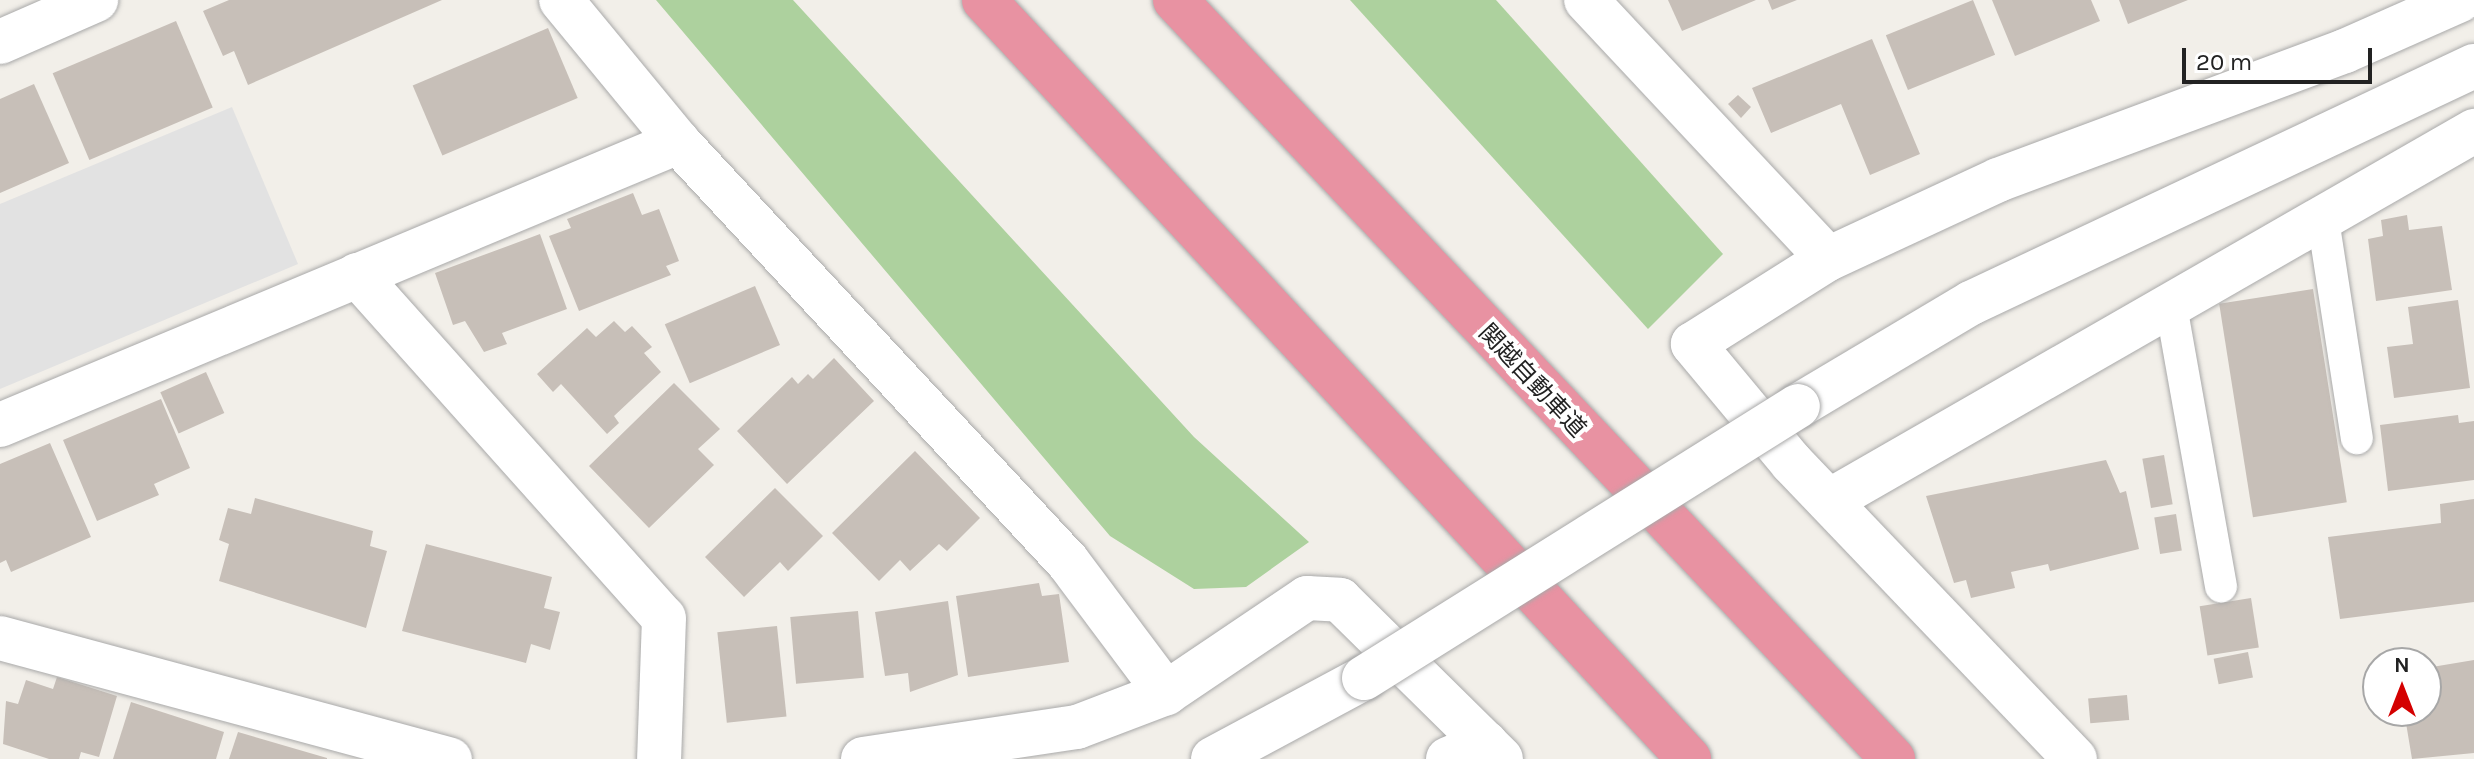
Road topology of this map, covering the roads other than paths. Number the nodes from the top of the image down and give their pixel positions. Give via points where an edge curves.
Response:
1 (96, 0) edge
2 (561, 0) edge
3 (984, 0) edge
4 (1175, 0) edge
5 (1586, 0) edge
6 (2460, 0) edge
7 (0, 42) edge
8 (2474, 66) edge
9 (2474, 131) edge
10 (678, 142) junction
11 (2322, 213) junction
12 (1828, 259) junction
13 (357, 275) junction
14 (2170, 300) junction
15 (0, 425) edge
16 (2357, 438) dead end
17 (1829, 501) junction
18 (2221, 587) dead end
19 (0, 638) edge
20 (1166, 693) junction
21 (1478, 754) edge
22 (450, 759) edge
23 (659, 759) edge
24 (863, 759) edge
25 (1213, 759) edge
26 (1689, 759) edge
27 (1893, 759) edge
28 (2075, 759) edge

1 - 7 street
2 - 10 street
3 - 26 highway
4 - 27 highway, 関越自動車道
5 - 12 street
6 - 12 street via 2345,51 1998,180
8 - 25 street, bridge via 1971,303 1364,678
9 - 11 street
10 - 13 street
10 - 20 street via 1068,562
11 - 14 street
11 - 16 lane
12 - 17 street via 1693,344
13 - 15 street
13 - 23 street via 664,618
14 - 17 street
14 - 18 lane
17 - 28 street
19 - 22 street
20 - 21 street via 1307,598 1340,600
20 - 24 street via 1077,727

